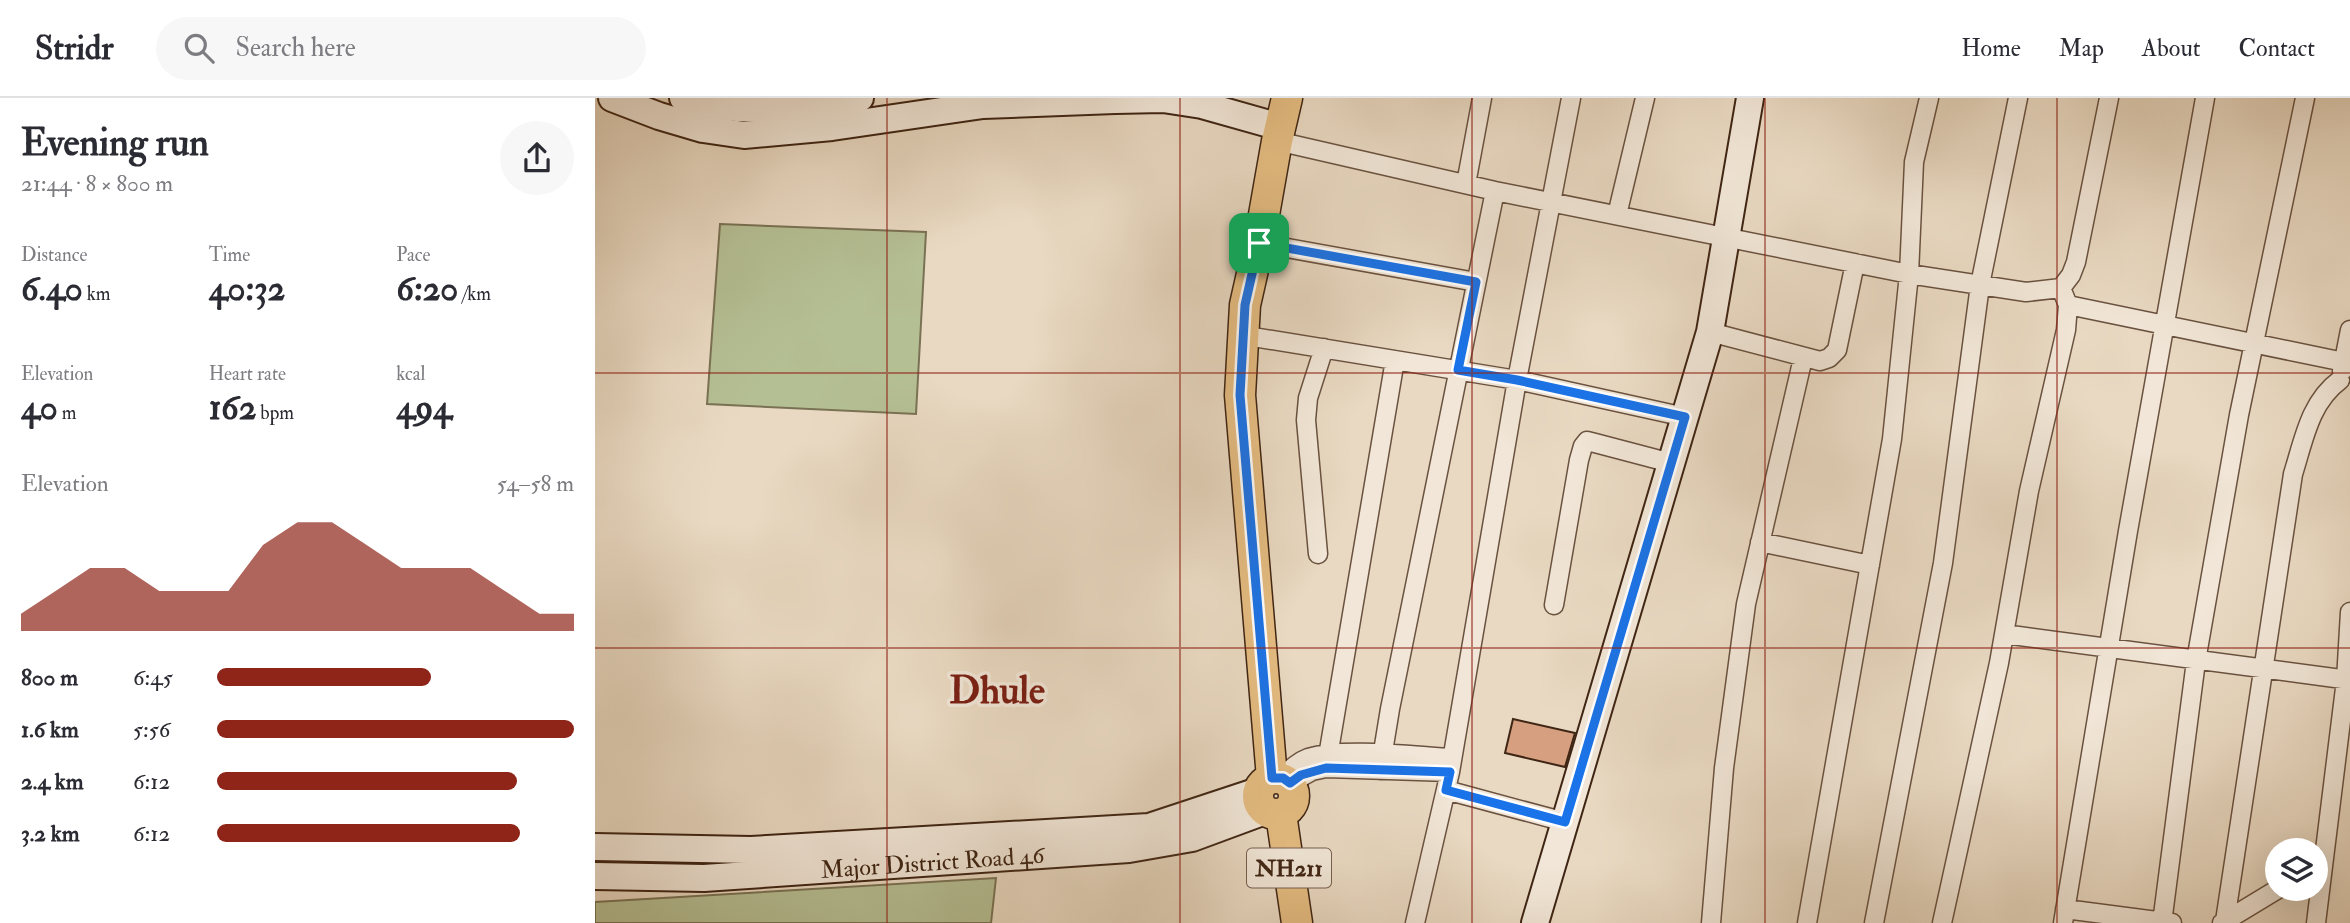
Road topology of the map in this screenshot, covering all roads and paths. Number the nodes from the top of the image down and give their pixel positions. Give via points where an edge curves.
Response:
1 (612, 98) edge
2 (684, 98) edge
3 (860, 98) edge
4 (1482, 98) edge
5 (1571, 98) edge
6 (1645, 98) edge
7 (1750, 98) edge
8 (1929, 98) edge
9 (2018, 98) edge
10 (2109, 98) edge
11 (2205, 98) edge
12 (2305, 98) edge
13 (834, 109) edge
14 (1279, 113) edge
15 (1466, 184) junction
16 (1495, 191) junction
17 (1551, 202) junction
18 (1617, 215) junction
19 (1726, 237) junction
20 (1259, 243) junction
21 (1855, 263) junction
22 (1909, 274) junction
23 (1476, 282) junction
24 (1980, 285) junction
25 (2061, 288) junction
26 (2068, 305) junction
27 (2165, 325) junction
28 (1710, 332) junction
29 (1241, 334) junction
30 (2254, 343) junction
31 (2348, 346) edge
32 (1324, 348) junction
33 (1803, 358) junction
34 (1395, 360) junction
35 (1458, 370) junction
36 (1517, 380) junction
37 (2345, 383) edge
38 (1685, 417) junction
39 (1671, 463) junction
40 (1760, 542) junction
41 (1318, 554) dead end
42 (1870, 565) junction
43 (1554, 605) dead end
44 (2350, 612) edge
45 (2004, 634) junction
46 (2108, 648) junction
47 (2196, 661) junction
48 (2265, 670) junction
49 (2348, 680) edge
50 (1327, 761) junction
51 (1381, 762) junction
52 (1451, 765) junction
53 (1446, 790) junction
54 (1275, 793) junction
55 (1565, 822) junction
56 (2324, 838) edge
57 (595, 847) edge
58 (595, 876) edge
59 (2265, 897) edge
60 (2317, 901) edge
61 (2064, 916) edge
62 (2224, 922) edge
63 (1297, 923) edge
64 (1415, 923) edge
65 (1535, 923) edge
66 (1711, 923) edge
67 (1807, 923) edge
68 (1874, 923) edge
69 (1942, 923) edge
70 (2165, 923) edge
71 (2316, 923) edge

1 - 13 main road via 703,129 744,135
2 - 13 main road via 776,110
3 - 13 main road
4 - 15 street
5 - 17 street
6 - 18 street
7 - 19 main road
8 - 22 street via 1915,162
9 - 24 street
10 - 25 street via 2076,262
11 - 27 street
12 - 30 street
13 - 14 main road via 1163,99
14 - 15 street
14 - 20 main road, NH211
15 - 16 street
16 - 17 street
16 - 23 street
17 - 18 street
17 - 36 street
18 - 19 street
19 - 21 street
19 - 28 main road
20 - 23 street
20 - 29 main road, NH211
21 - 22 street
21 - 33 street via 1837,350 1820,361
22 - 24 street
22 - 42 street via 1892,439
23 - 35 street
24 - 25 street via 2026,292
24 - 68 street via 1943,563
25 - 26 street
26 - 27 street
26 - 45 street
27 - 30 street
27 - 46 street
28 - 33 street
28 - 38 main road
29 - 32 street
29 - 54 main road, NH211 via 1240,395
30 - 31 street
30 - 47 street
31 - 37 street
32 - 34 street
32 - 41 street via 1306,420
33 - 40 street
34 - 35 street
34 - 50 street
35 - 36 street
35 - 51 street
36 - 38 street
36 - 52 street
37 - 48 street via 2325,391 2317,402 2293,474
38 - 39 main road
39 - 43 street via 1587,441 1579,460
39 - 55 main road
40 - 42 street
40 - 66 street via 1730,713
42 - 67 street
44 - 49 street
45 - 46 street
45 - 69 street
46 - 47 street
46 - 61 street
47 - 48 street
47 - 70 street
48 - 49 street
48 - 62 street
49 - 56 street
50 - 51 street
50 - 54 street
51 - 52 street
52 - 53 street
53 - 55 street
53 - 64 street
54 - 57 main road, Major District Road 46 via 1149,827 751,850
54 - 58 main road, Major District Road 46 via 1192,838 1129,849 704,878
54 - 63 main road, NH211
55 - 65 main road
59 - 62 street
60 - 71 street
61 - 70 street

